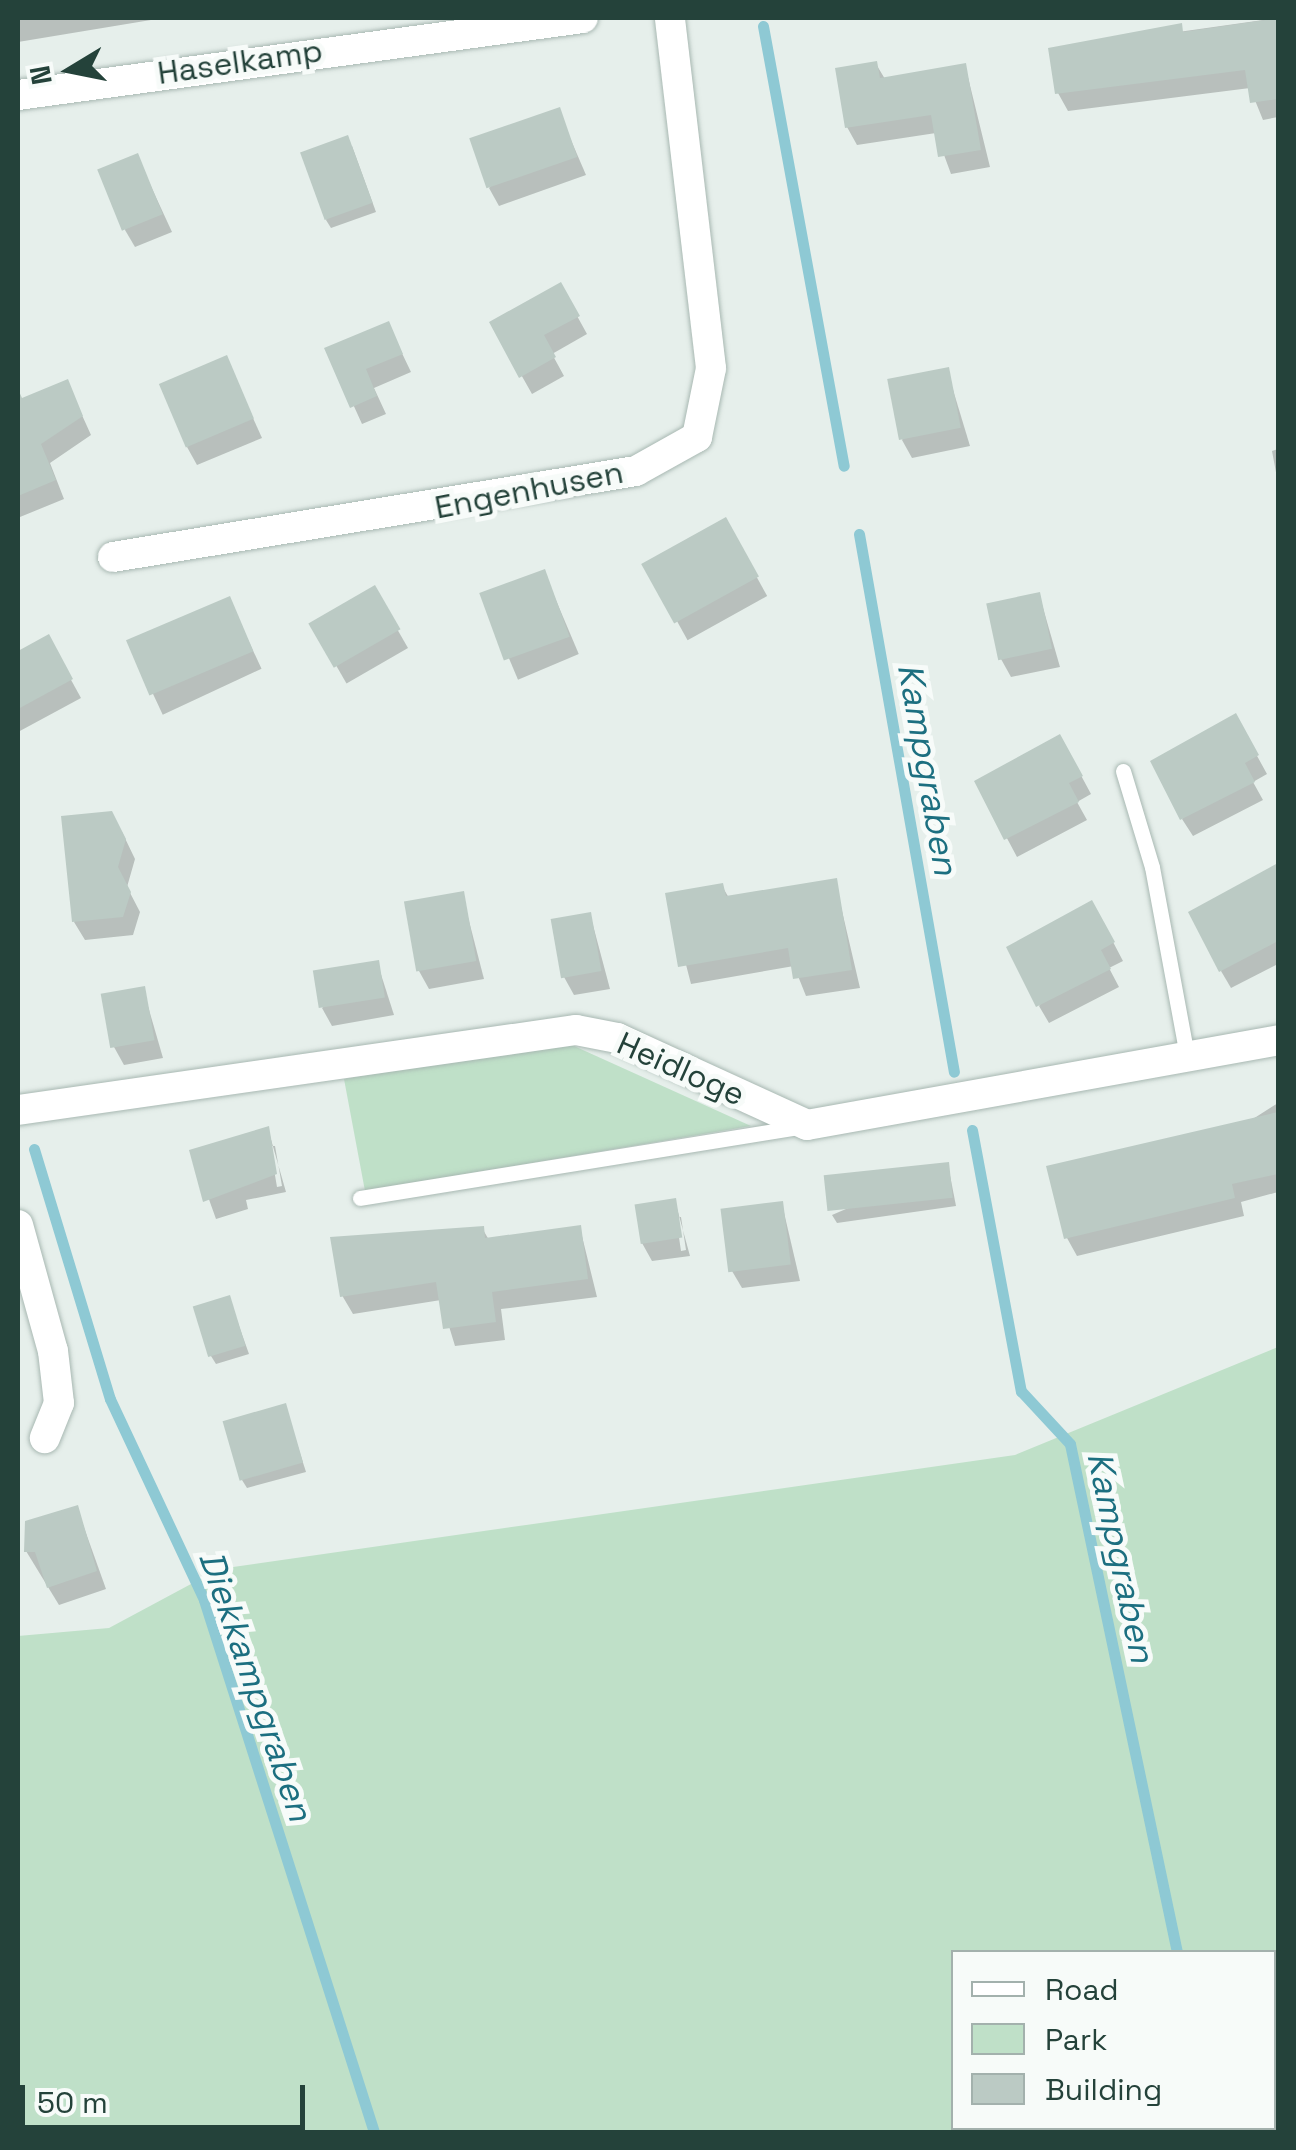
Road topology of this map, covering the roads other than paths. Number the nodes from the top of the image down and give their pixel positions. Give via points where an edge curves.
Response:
1 (583, 18) edge
2 (670, 18) edge
3 (360, 31) edge
4 (18, 95) edge
5 (113, 558) dead end
6 (1122, 771) dead end
7 (1278, 1040) edge
8 (1188, 1061) junction
9 (18, 1110) edge
10 (807, 1126) junction
11 (360, 1198) dead end
12 (18, 1226) edge
13 (46, 1438) dead end

1 - 3 street, Haselkamp
2 - 5 street, Engenhusen via 711,368 697,437 636,470
3 - 4 street, Haselkamp
6 - 8 lane via 1152,866
7 - 8 street
8 - 10 street
9 - 10 street, Heidloge via 576,1030 617,1038
10 - 11 lane
12 - 13 street via 54,1351 59,1403

